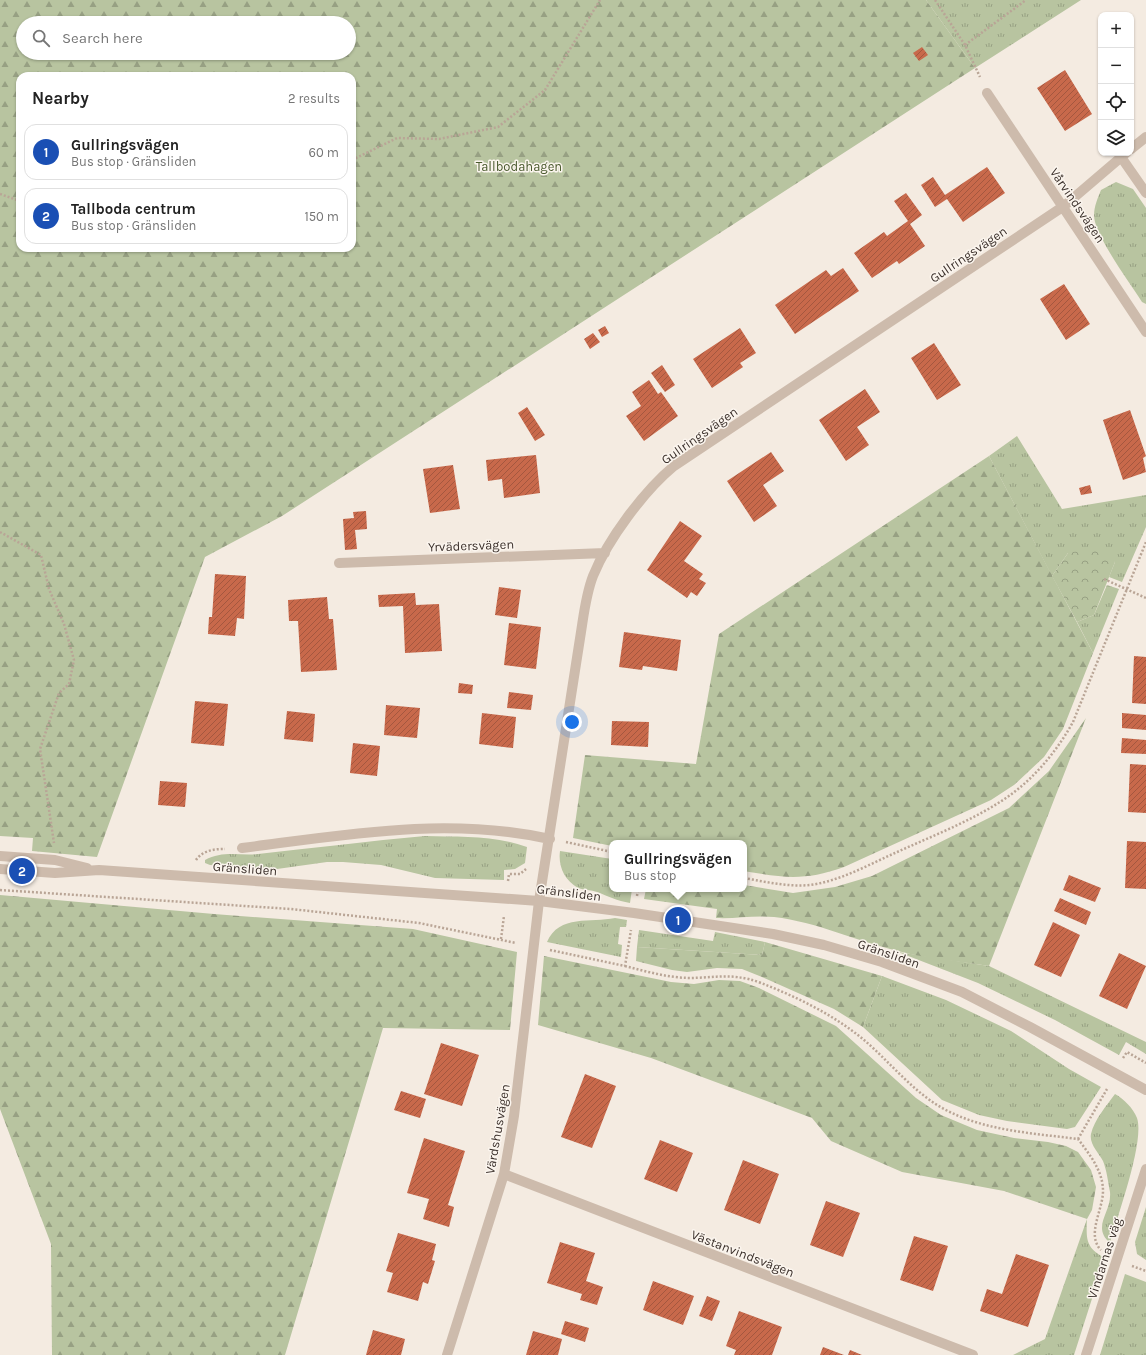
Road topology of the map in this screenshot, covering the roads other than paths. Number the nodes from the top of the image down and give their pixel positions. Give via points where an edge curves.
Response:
1 (987, 93) road end
2 (1146, 137) edge
3 (1134, 147) edge
4 (1123, 156) edge
5 (1125, 156) edge
6 (1146, 193) edge
7 (1064, 206) junction
8 (1146, 332) edge
9 (605, 553) junction
10 (339, 563) dead end
11 (550, 839) junction
12 (242, 848) road end
13 (0, 856) edge
14 (0, 869) edge
15 (99, 870) junction
16 (539, 901) junction
17 (1146, 1090) edge
18 (1146, 1169) edge
19 (504, 1174) junction
20 (447, 1355) edge
21 (973, 1355) edge
22 (1086, 1355) edge

1 - 7 street, Vårvindsvägen
2 - 3 street
4 - 7 street, Gullringsvägen
5 - 6 street, Gullringsvägen
7 - 8 street, Vårvindsvägen
7 - 9 street, Gullringsvägen via 674,466 645,495
9 - 10 street, Yrvädersvägen
9 - 11 street, Gullringsvägen via 586,599
11 - 12 street, Gränsliden via 512,832 456,827 403,828
11 - 16 street, Gullringsvägen
13 - 15 street, Gränsliden via 55,860
14 - 15 street, Gränsliden via 55,873
15 - 16 street, Gränsliden
16 - 17 street, Gränsliden via 772,934 882,962 962,992
16 - 19 street, Värdshusvägen via 514,1116
18 - 22 street, Vindarnas väg
19 - 20 street, Värdshusvägen
19 - 21 street, Västanvindsvägen

